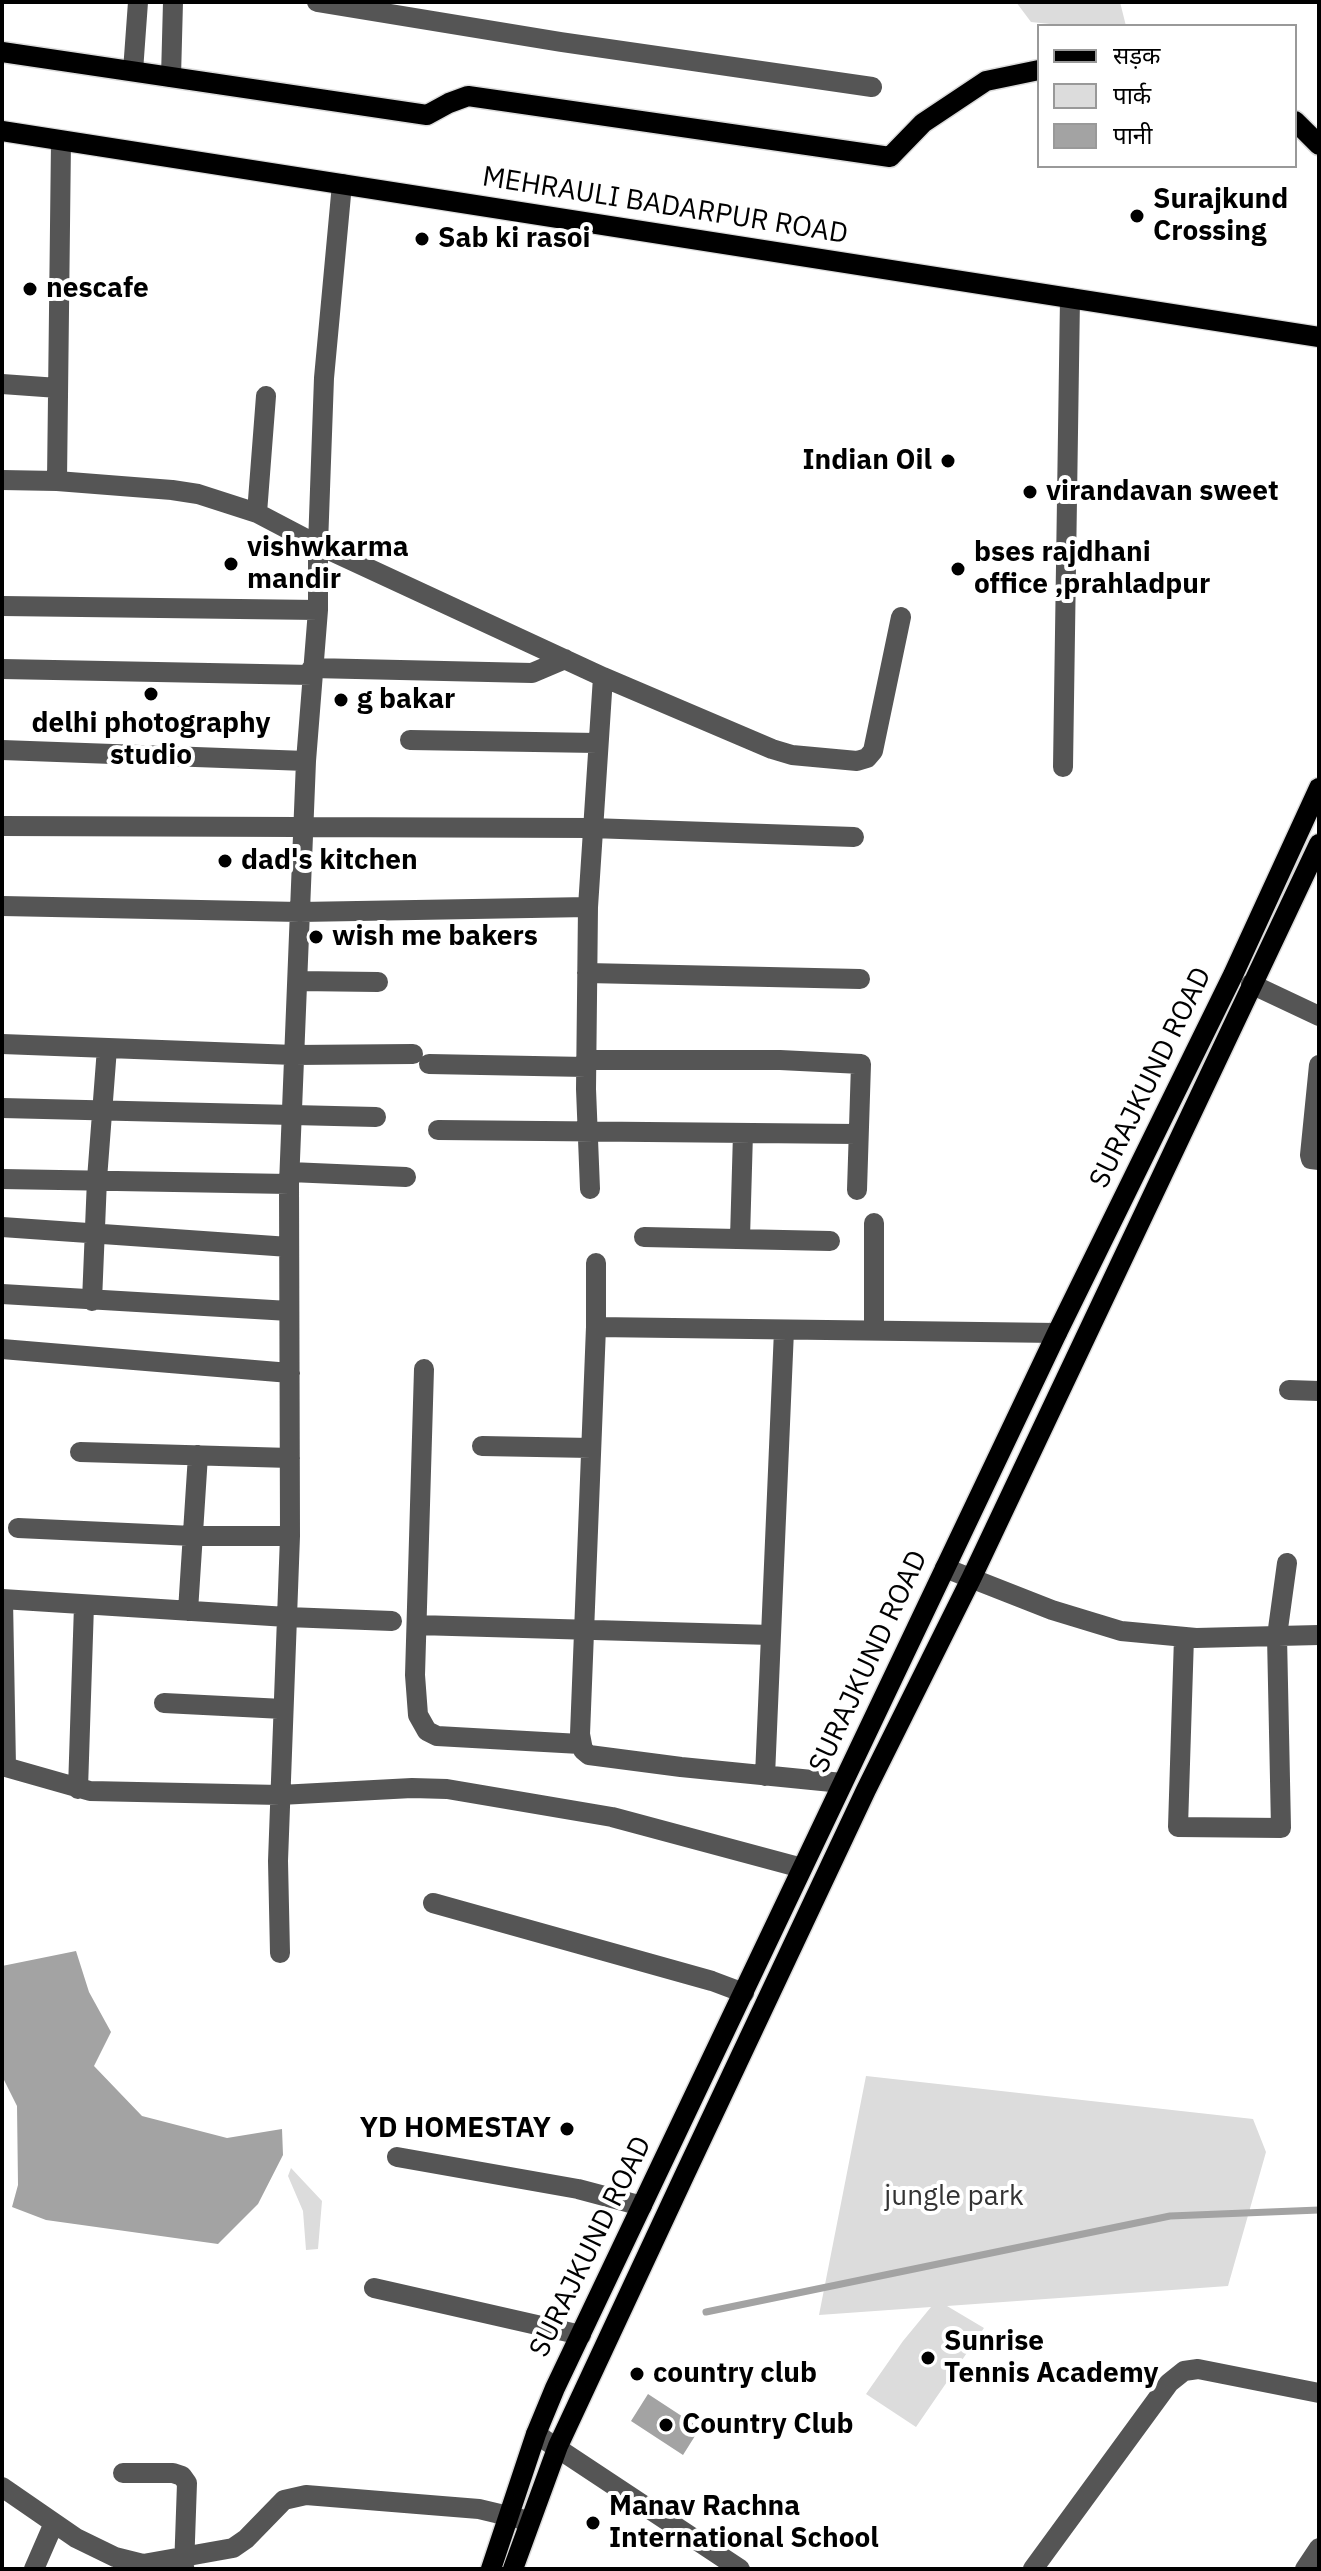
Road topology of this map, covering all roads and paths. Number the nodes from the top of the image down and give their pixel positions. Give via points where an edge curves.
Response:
1 (138, 2) edge
2 (173, 2) edge
3 (317, 2) edge
4 (425, 10) edge
5 (2, 52) edge
6 (1037, 70) edge
7 (133, 71) junction
8 (171, 77) junction
9 (872, 87) dead end
10 (1297, 123) edge
11 (2, 131) edge
12 (61, 141) junction
13 (1319, 145) edge
14 (342, 184) junction
15 (1070, 298) junction
16 (1319, 337) edge
17 (2, 384) edge
18 (58, 388) junction
19 (266, 396) dead end
20 (2, 480) edge
21 (57, 481) junction
22 (257, 513) junction
23 (318, 545) junction
24 (2, 606) edge
25 (318, 610) junction
26 (901, 617) dead end
27 (565, 659) junction
28 (2, 669) edge
29 (312, 671) junction
30 (603, 677) junction
31 (410, 740) dead end
32 (597, 743) junction
33 (2, 750) edge
34 (306, 761) junction
35 (1063, 767) dead end
36 (1319, 788) edge
37 (305, 825) junction
38 (2, 826) edge
39 (591, 828) junction
40 (854, 837) dead end
41 (1319, 844) edge
42 (2, 906) edge
43 (588, 907) junction
44 (300, 912) junction
45 (587, 973) junction
46 (860, 979) dead end
47 (298, 981) junction
48 (378, 982) dead end
49 (1251, 984) junction
50 (1319, 1016) edge
51 (2, 1044) edge
52 (107, 1048) junction
53 (294, 1055) junction
54 (586, 1064) junction
55 (1319, 1065) edge
56 (2, 1108) edge
57 (102, 1110) junction
58 (292, 1116) junction
59 (376, 1117) dead end
60 (438, 1130) dead end
61 (588, 1131) junction
62 (743, 1133) junction
63 (857, 1134) junction
64 (1319, 1160) edge
65 (406, 1177) dead end
66 (289, 1178) junction
67 (2, 1179) edge
68 (97, 1179) junction
69 (590, 1189) dead end
70 (857, 1190) dead end
71 (874, 1223) dead end
72 (2, 1227) edge
73 (94, 1235) junction
74 (644, 1237) dead end
75 (740, 1238) junction
76 (830, 1241) dead end
77 (289, 1247) junction
78 (596, 1263) dead end
79 (2, 1294) edge
80 (92, 1301) junction
81 (289, 1311) junction
82 (596, 1327) junction
83 (784, 1330) junction
84 (874, 1330) junction
85 (1057, 1333) junction
86 (2, 1349) edge
87 (424, 1369) dead end
88 (290, 1373) junction
89 (1289, 1390) dead end
90 (1319, 1391) edge
91 (482, 1446) dead end
92 (591, 1448) junction
93 (80, 1452) dead end
94 (198, 1455) junction
95 (290, 1458) junction
96 (18, 1528) dead end
97 (193, 1536) junction
98 (290, 1536) junction
99 (1287, 1563) dead end
100 (945, 1568) junction
101 (971, 1579) junction
102 (2, 1599) edge
103 (84, 1605) junction
104 (188, 1611) junction
105 (287, 1617) junction
106 (392, 1621) dead end
107 (417, 1625) junction
108 (584, 1631) junction
109 (771, 1635) junction
110 (1319, 1635) edge
111 (1277, 1636) junction
112 (1184, 1637) junction
113 (164, 1703) dead end
114 (283, 1709) junction
115 (580, 1744) junction
116 (4, 1766) edge
117 (765, 1776) junction
118 (842, 1783) junction
119 (78, 1789) junction
120 (280, 1795) junction
121 (802, 1868) junction
122 (433, 1903) dead end
123 (280, 1953) dead end
124 (744, 1993) junction
125 (397, 2157) dead end
126 (642, 2206) junction
127 (374, 2288) dead end
128 (581, 2335) junction
129 (1319, 2393) edge
130 (536, 2434) junction
131 (558, 2446) junction
132 (123, 2473) dead end
133 (2, 2487) edge
134 (509, 2515) junction
135 (530, 2522) junction
136 (54, 2523) junction
137 (1319, 2548) edge
138 (185, 2563) edge
139 (34, 2569) edge
140 (491, 2569) edge
141 (513, 2569) edge
142 (740, 2569) edge
143 (1033, 2569) edge
144 (1305, 2569) edge

1 - 7 street
2 - 8 street
3 - 4 street
4 - 9 street
5 - 7 main road
6 - 8 main road via 986,81 923,123 890,157 468,96 427,115
7 - 8 main road
10 - 13 main road
11 - 12 main road, MEHRAULI BADARPUR ROAD
12 - 14 main road, MEHRAULI BADARPUR ROAD
12 - 18 street
14 - 15 main road, MEHRAULI BADARPUR ROAD
14 - 23 street via 324,378
15 - 16 main road, MEHRAULI BADARPUR ROAD
15 - 35 street
17 - 18 street
18 - 21 street
19 - 22 street
20 - 21 street
21 - 22 street via 198,494
22 - 23 street
23 - 25 street
23 - 27 street
24 - 25 street
25 - 29 street
26 - 30 street via 873,751 857,761 772,749
27 - 29 street via 532,673
27 - 30 street
28 - 29 street
29 - 34 street
30 - 32 street
31 - 32 street
32 - 39 street
33 - 34 street
34 - 37 street
36 - 85 main road, SURAJKUND ROAD via 1240,962
37 - 38 street
37 - 39 street
37 - 44 street
39 - 40 street
39 - 43 street
41 - 49 main road, SURAJKUND ROAD
42 - 44 street
43 - 44 street
43 - 45 street
44 - 47 street
45 - 46 street
45 - 54 street
47 - 48 street
47 - 53 street
49 - 50 street
49 - 101 main road, SURAJKUND ROAD
51 - 52 street
52 - 53 street
52 - 57 street
53 - 54 street
53 - 58 street
54 - 61 street
54 - 63 street via 861,1064
55 - 64 street via 1310,1155
56 - 57 street
57 - 58 street
57 - 68 street
58 - 59 street
58 - 66 street
60 - 61 street
61 - 62 street
61 - 69 street
62 - 63 street
62 - 75 street
63 - 70 street
65 - 66 street
66 - 68 street
66 - 77 street
67 - 68 street
68 - 73 street
71 - 84 street
72 - 73 street
73 - 77 street
73 - 80 street
74 - 75 street
75 - 76 street
77 - 81 street
78 - 82 street
79 - 80 street
80 - 81 street
81 - 88 street
82 - 83 street
82 - 92 street
83 - 84 street
83 - 109 street
84 - 85 street
85 - 100 main road, SURAJKUND ROAD
86 - 88 street
87 - 107 street
88 - 95 street
89 - 90 street
91 - 92 street
92 - 108 street
93 - 94 street
94 - 95 street
94 - 97 street
95 - 98 street
96 - 97 street
97 - 98 street
97 - 104 street
98 - 105 street
99 - 111 street
100 - 101 street
100 - 118 main road, SURAJKUND ROAD
101 - 112 street via 1100,1626
101 - 131 main road, SURAJKUND ROAD via 859,1804
102 - 103 street
102 - 116 street
103 - 104 street
103 - 119 street
104 - 105 street
105 - 106 street
105 - 114 street
107 - 108 street
107 - 115 street via 418,1715 427,1731 451,1738
108 - 109 street
108 - 115 street
109 - 117 street
110 - 111 street
111 - 112 street
111 - 112 street via 1281,1828 1178,1827
113 - 114 street
114 - 120 street
115 - 117 street via 589,1755
116 - 119 street
117 - 118 street
118 - 121 main road, SURAJKUND ROAD
119 - 120 street
120 - 121 street via 447,1789 612,1817
120 - 123 street
121 - 124 main road, SURAJKUND ROAD
122 - 124 street
124 - 126 main road, SURAJKUND ROAD
125 - 126 street via 578,2189
126 - 128 main road, SURAJKUND ROAD
127 - 128 street
128 - 130 main road, SURAJKUND ROAD
129 - 143 street via 1198,2369 1184,2371 1169,2383
130 - 131 street
130 - 134 main road, SURAJKUND ROAD
131 - 135 main road, SURAJKUND ROAD
131 - 142 street
132 - 138 street via 173,2473 187,2483
133 - 136 street
134 - 135 street
134 - 138 street via 306,2495 284,2500 233,2548
134 - 140 main road, SURAJKUND ROAD
135 - 141 main road, SURAJKUND ROAD
136 - 138 street via 115,2557 143,2564
136 - 139 street
137 - 144 street

